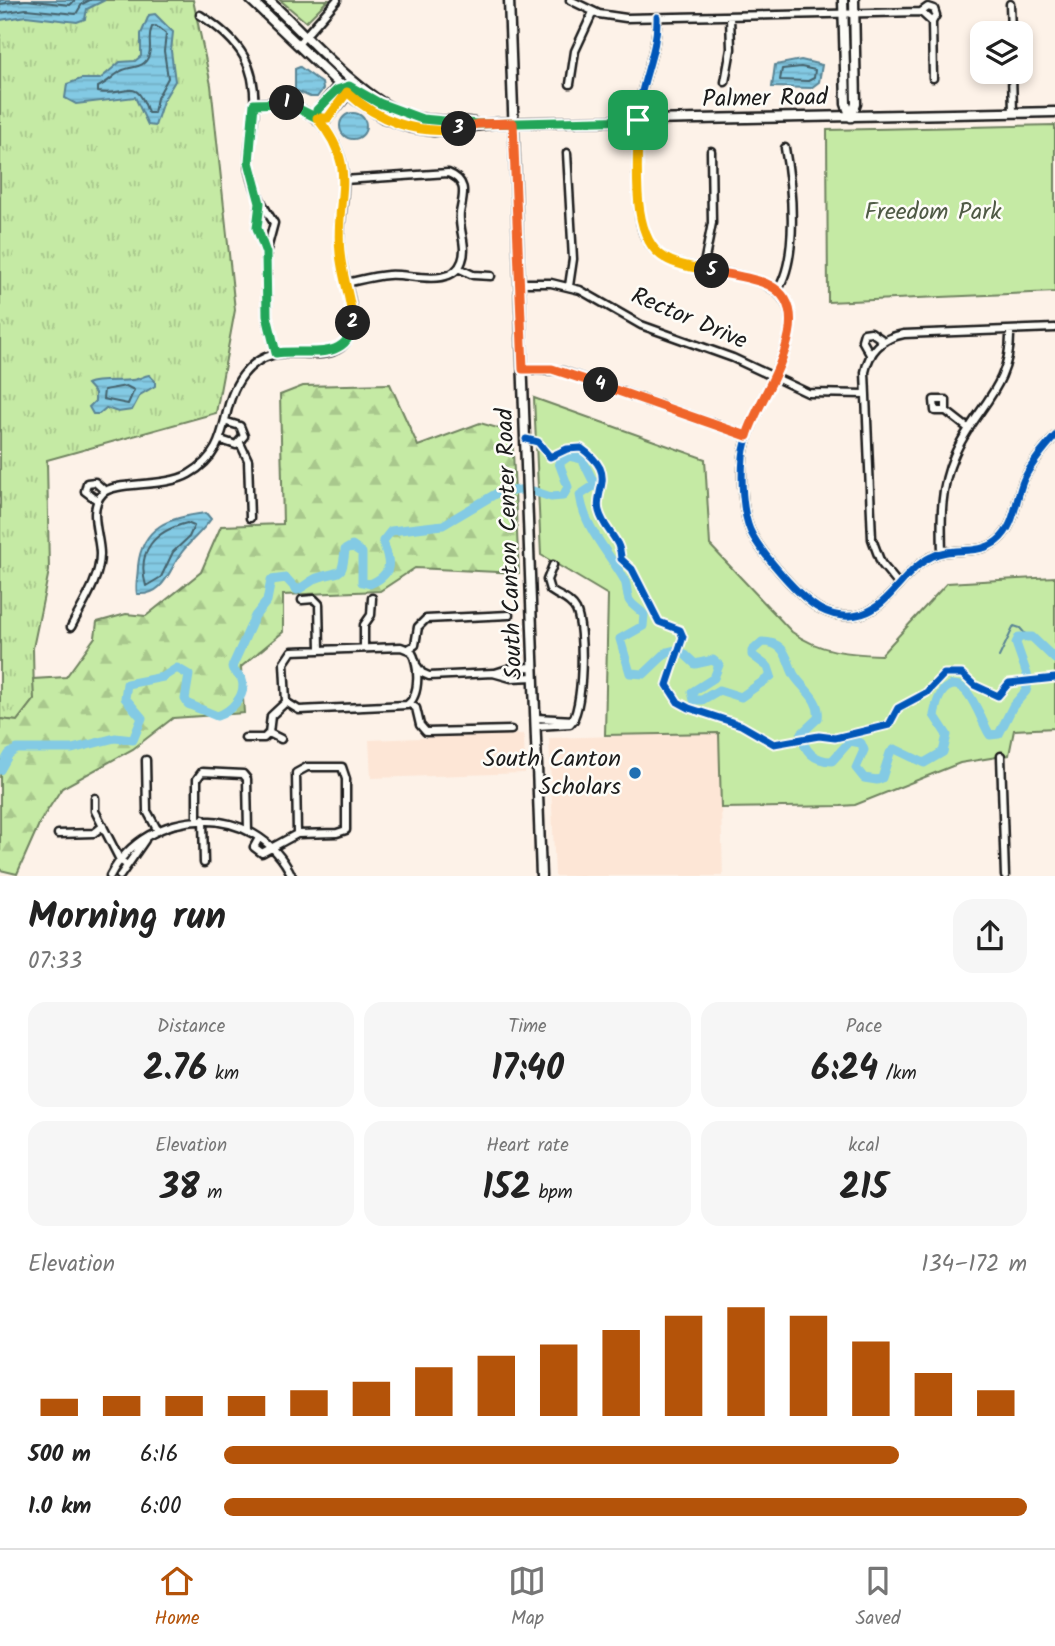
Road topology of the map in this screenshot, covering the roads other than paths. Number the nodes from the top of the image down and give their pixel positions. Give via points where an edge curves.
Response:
1 (251, 0) edge
2 (268, 0) edge
3 (337, 0) edge
4 (509, 0) edge
5 (570, 0) edge
6 (843, 0) edge
7 (854, 0) edge
8 (1010, 4) dead end
9 (593, 12) junction
10 (844, 13) junction
11 (855, 13) junction
12 (200, 15) dead end
13 (730, 16) junction
14 (657, 17) junction
15 (1011, 21) edge
16 (306, 34) junction
17 (299, 43) junction
18 (933, 78) dead end
19 (845, 79) junction
20 (856, 79) junction
21 (725, 82) dead end
22 (570, 84) dead end
23 (1012, 84) edge
24 (344, 86) junction
25 (254, 104) junction
26 (1055, 112) edge
27 (1013, 113) junction
28 (851, 117) junction
29 (317, 118) junction
30 (638, 120) junction
31 (513, 123) junction
32 (477, 124) junction
33 (785, 148) dead end
34 (711, 151) dead end
35 (567, 153) dead end
36 (344, 180) junction
37 (260, 203) junction
38 (266, 253) junction
39 (458, 268) junction
40 (703, 269) junction
41 (491, 276) dead end
42 (346, 283) junction
43 (519, 283) junction
44 (569, 286) junction
45 (777, 291) junction
46 (1055, 328) edge
47 (1010, 330) junction
48 (884, 341) junction
49 (276, 353) junction
50 (871, 355) junction
51 (523, 369) junction
52 (772, 377) junction
53 (866, 394) junction
54 (946, 411) dead end
55 (227, 422) junction
56 (969, 429) junction
57 (747, 436) junction
58 (1055, 436) edge
59 (221, 440) junction
60 (240, 443) junction
61 (105, 491) junction
62 (97, 500) junction
63 (250, 518) dead end
64 (942, 553) junction
65 (553, 565) dead end
66 (899, 585) junction
67 (372, 598) dead end
68 (302, 600) dead end
69 (509, 615) dead end
70 (71, 627) dead end
71 (364, 648) junction
72 (320, 649) junction
73 (408, 649) junction
74 (415, 661) junction
75 (534, 667) junction
76 (493, 673) junction
77 (429, 676) junction
78 (534, 677) junction
79 (416, 689) junction
80 (286, 702) junction
81 (410, 704) junction
82 (537, 722) junction
83 (511, 730) dead end
84 (269, 733) junction
85 (245, 738) dead end
86 (281, 739) dead end
87 (1000, 756) dead end
88 (146, 760) dead end
89 (95, 798) dead end
90 (200, 819) junction
91 (103, 826) junction
92 (158, 831) junction
93 (248, 831) junction
94 (58, 834) dead end
95 (297, 834) junction
96 (259, 838) junction
97 (145, 840) junction
98 (272, 848) junction
99 (120, 860) junction
100 (204, 863) dead end
101 (127, 865) junction
102 (110, 876) edge
103 (120, 876) edge
104 (292, 876) edge
105 (541, 876) edge
106 (1005, 876) edge

1 - 17 street
2 - 16 street
3 - 16 street
4 - 31 street, South Canton Center Road
5 - 9 street
6 - 10 street
7 - 11 street
8 - 15 street
9 - 14 street via 616,18
9 - 22 street via 575,51
10 - 11 street
10 - 13 street
10 - 19 street
11 - 18 street via 921,12 932,22
11 - 20 street
12 - 25 street via 227,33 244,57 253,74
13 - 14 street
13 - 21 street
14 - 30 street via 655,50
16 - 17 street
16 - 24 street
17 - 24 street
19 - 20 street
19 - 28 street via 845,104
20 - 28 street
23 - 27 street
24 - 29 street via 317,110
24 - 29 street via 328,118
24 - 32 street via 413,117
24 - 32 street via 377,114 409,127 442,131
25 - 29 street via 286,103
25 - 37 street via 249,162
26 - 27 street, Palmer Road
27 - 28 street, Palmer Road
28 - 30 street, Palmer Road
29 - 36 street via 337,149
30 - 31 street, Palmer Road
30 - 40 street via 640,219 645,236 665,258
31 - 32 street, Palmer Road
31 - 43 street, South Canton Center Road
33 - 45 street via 790,253
34 - 40 street via 712,223
35 - 44 street via 573,259
36 - 39 street via 432,172 457,177 464,191 460,222 464,254
36 - 42 street via 339,243
37 - 38 street via 257,228
37 - 38 street via 274,223
38 - 49 street via 267,316
39 - 41 street via 472,275
39 - 42 street via 443,277 389,274
40 - 45 street via 759,281
42 - 49 street via 353,323 344,343 326,353
43 - 44 street, Rector Drive
43 - 51 street, South Canton Center Road
44 - 52 street, Rector Drive via 641,325
45 - 52 street via 788,308 792,327
46 - 47 street
47 - 48 street via 904,334
47 - 56 street via 1003,378
48 - 50 street
48 - 50 street via 872,332 864,333 862,340
49 - 55 street via 257,362 242,377
50 - 53 street via 865,372
51 - 57 street via 562,371
51 - 75 street, South Canton Center Road
52 - 53 street, Rector Drive via 808,393
52 - 57 street
53 - 66 street via 872,539 881,563
54 - 56 street
55 - 59 street
55 - 60 street via 243,429
56 - 64 street via 944,485
57 - 66 street via 742,471 749,528 762,550 811,603 833,614 856,615 876,607
58 - 64 street via 1027,472 1003,535 981,549
59 - 60 street
59 - 61 street via 205,462 181,478
60 - 63 street via 248,460
61 - 62 street
61 - 62 street via 95,482 87,483 85,491
62 - 70 street via 99,564
64 - 66 street via 924,561
65 - 82 street via 547,580 550,590 572,604 580,623 580,683 574,720
67 - 71 street via 371,615 364,625
68 - 72 street via 314,599 319,604
69 - 73 street via 426,619 418,627 415,645
71 - 72 street
71 - 73 street
72 - 80 street via 295,650 286,656
73 - 74 street
74 - 77 street via 420,672
74 - 79 street
75 - 76 street
75 - 78 street, South Canton Center Road
76 - 77 street
76 - 78 street
77 - 79 street
78 - 82 street, South Canton Center Road
79 - 81 street
80 - 81 street via 299,710
80 - 84 street via 271,716
81 - 83 street via 418,711 421,728 430,733
82 - 105 street, South Canton Center Road
84 - 85 street via 264,738
84 - 86 street
87 - 106 street
88 - 92 street via 147,811
89 - 91 street via 95,811
90 - 92 street via 183,820
90 - 93 street
90 - 93 street via 197,779 202,772 243,774 247,779
90 - 100 street
91 - 94 street via 94,833
91 - 99 street
92 - 97 street
93 - 96 street
95 - 95 street via 346,830 342,767 307,767 296,773
95 - 98 street
96 - 98 street
96 - 98 street via 256,852
97 - 99 street via 138,841
97 - 101 street
98 - 104 street
99 - 101 street
99 - 102 street
101 - 103 street

